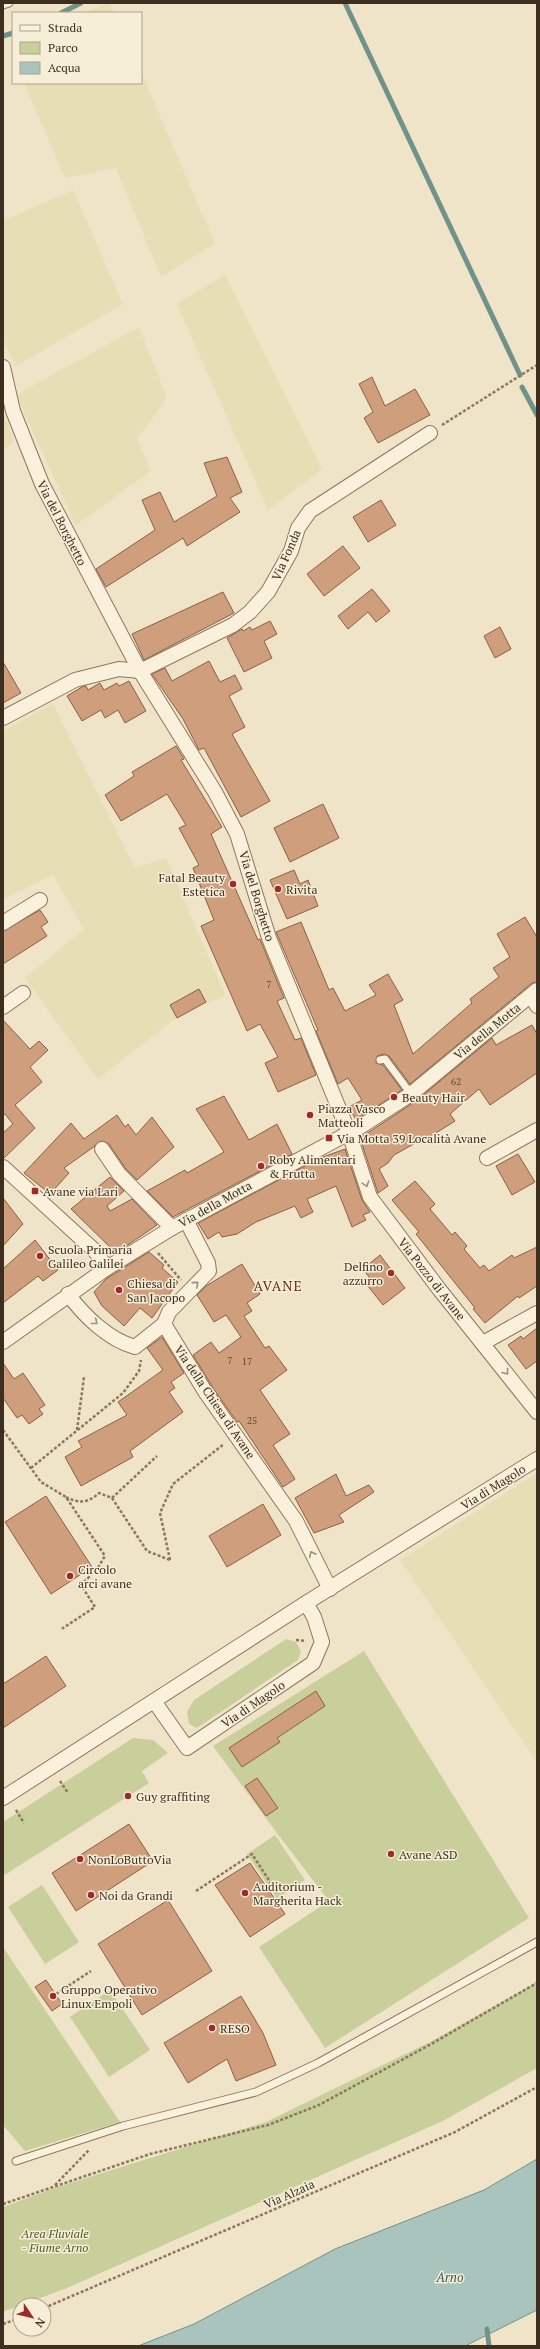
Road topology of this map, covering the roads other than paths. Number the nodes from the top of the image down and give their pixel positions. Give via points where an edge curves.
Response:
1 (9, 3) edge
2 (3, 5) edge
3 (3, 367) edge
4 (430, 433) road end
5 (140, 671) junction
6 (3, 718) edge
7 (40, 900) dead end
8 (3, 923) edge
9 (23, 993) dead end
10 (535, 997) edge
11 (3, 1007) edge
12 (380, 1060) dead end
13 (411, 1094) junction
14 (537, 1130) edge
15 (349, 1133) junction
16 (102, 1149) dead end
17 (487, 1158) dead end
18 (3, 1167) edge
19 (186, 1220) junction
20 (172, 1228) junction
21 (107, 1268) junction
22 (68, 1294) junction
23 (537, 1313) edge
24 (164, 1324) junction
25 (3, 1342) edge
26 (483, 1343) junction
27 (537, 1412) edge
28 (537, 1459) edge
29 (330, 1589) junction
30 (306, 1603) junction
31 (154, 1701) junction
32 (3, 1798) edge
33 (537, 1942) edge
34 (16, 2161) dead end

1 - 2 lane
3 - 5 street, Via del Borghetto via 13,411 42,484
4 - 5 street, Via Fonda via 310,511 298,528 291,551 280,572 268,592 250,612 233,625
5 - 6 street via 119,669 75,680
5 - 15 street, Via del Borghetto via 215,792 237,834 269,938
7 - 8 street
9 - 11 street
10 - 13 street, Via della Motta
12 - 13 lane via 385,1059
13 - 15 street, Via della Motta
14 - 17 street
15 - 19 street, Via della Motta
15 -> 26 street, Via Pozzo di Avane via 370,1197
16 - 20 street via 119,1174
18 - 21 street via 95,1251
19 - 20 street, Via della Motta
24 -> 19 street via 169,1312 208,1271 208,1263
20 - 21 street, Via della Motta
21 - 22 street, Via della Motta
22 -> 24 street via 80,1310 112,1337 135,1348
22 - 25 street, Via della Motta
23 - 26 street
29 -> 24 street, Via della Chiesa di Avane via 296,1521 206,1392
26 -> 27 street, Via Pozzo di Avane
28 - 29 street, Via di Magolo
29 - 30 street, Via di Magolo
30 - 31 street, Via di Magolo
30 - 31 street, Via di Magolo via 314,1617 322,1642 313,1663 187,1748
31 - 32 street, Via di Magolo
33 - 34 lane via 318,2063 256,2092 108,2131

